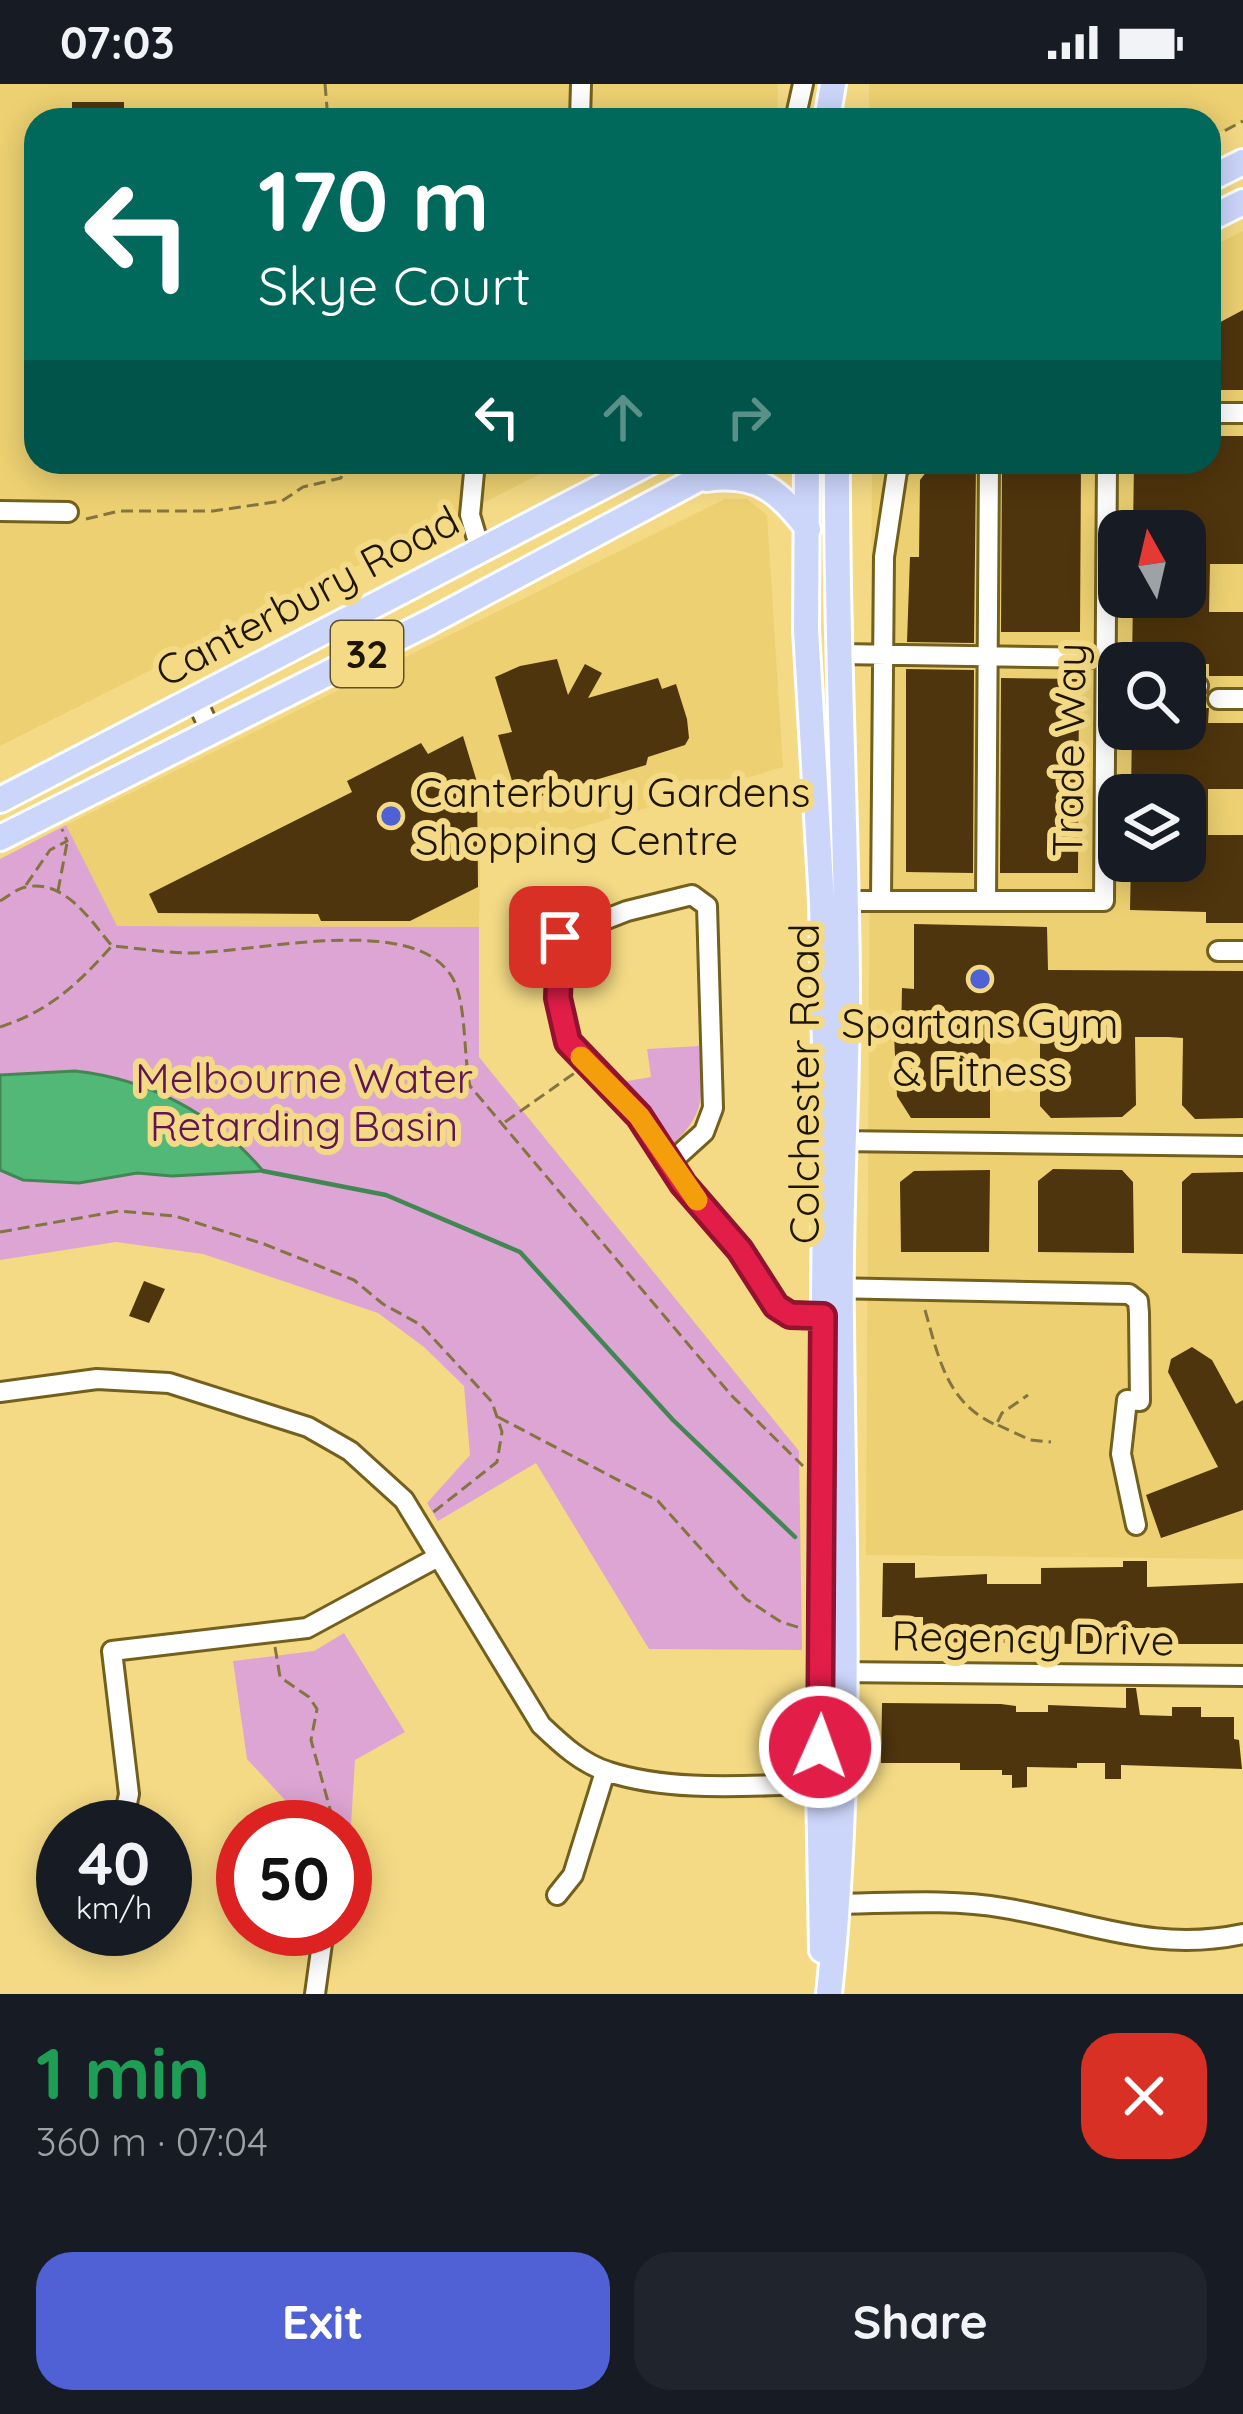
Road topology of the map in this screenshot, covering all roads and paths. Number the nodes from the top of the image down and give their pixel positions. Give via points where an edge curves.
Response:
1 (342, 474) edge
2 (474, 474) edge
3 (627, 474) edge
4 (707, 474) edge
5 (807, 474) edge
6 (837, 474) edge
7 (897, 474) edge
8 (989, 474) edge
9 (1107, 474) edge
10 (691, 482) junction
11 (0, 511) edge
12 (77, 515) joint
13 (808, 529) junction
14 (480, 549) junction
15 (455, 562) junction
16 (500, 585) junction
17 (474, 599) junction
18 (1107, 642) edge
19 (838, 654) junction
20 (882, 655) junction
21 (988, 656) junction
22 (1098, 658) edge
23 (196, 699) junction
24 (1218, 699) dead end
25 (1243, 699) edge
26 (211, 732) junction
27 (1110, 750) edge
28 (0, 800) edge
29 (60, 826) dead end
30 (0, 838) edge
31 (67, 841) junction
32 (26, 886) junction
33 (58, 891) junction
34 (986, 899) junction
35 (881, 900) junction
36 (0, 901) edge
37 (833, 901) junction
38 (112, 946) junction
39 (1218, 951) dead end
40 (1243, 951) edge
41 (0, 1027) edge
42 (587, 1064) junction
43 (502, 1124) junction
44 (834, 1141) junction
45 (1243, 1146) edge
46 (672, 1161) junction
47 (0, 1232) edge
48 (832, 1288) junction
49 (923, 1290) junction
50 (832, 1316) junction
51 (0, 1392) edge
52 (1028, 1395) dead end
53 (497, 1417) junction
54 (996, 1425) junction
55 (1051, 1442) dead end
56 (821, 1472) junction
57 (431, 1514) dead end
58 (1136, 1525) dead end
59 (438, 1557) junction
60 (804, 1628) dead end
61 (275, 1634) junction
62 (834, 1672) junction
63 (1243, 1676) edge
64 (605, 1772) junction
65 (831, 1784) junction
66 (128, 1800) edge
67 (328, 1800) edge
68 (557, 1895) dead end
69 (829, 1904) junction
70 (1243, 1934) edge
71 (320, 1956) edge
72 (315, 1994) edge
73 (826, 1994) edge

1 - 12 path via 282,501
2 - 14 street via 470,515
3 - 14 main road, Canterbury Road / 32
4 - 10 main road, Canterbury Road / 32
5 - 13 main road, Colchester Road
6 - 19 main road, Colchester Road
7 - 20 street
8 - 21 street
9 - 18 street, Trade Way
10 - 13 main road via 726,476 770,486
10 - 16 main road, Canterbury Road / 32
11 - 12 street
13 - 37 main road, Colchester Road via 809,732
14 - 15 main road, Canterbury Road / 32
14 - 16 main road
15 - 17 main road
15 - 23 main road, Canterbury Road / 32
16 - 17 main road, Canterbury Road / 32
17 - 26 main road, Canterbury Road / 32
19 - 20 street
19 - 37 main road, Colchester Road
20 - 21 street
20 - 35 street
21 - 22 street
21 - 34 street
23 - 26 street
23 - 28 main road, Canterbury Road / 32
24 - 25 street
26 - 30 main road, Canterbury Road / 32
27 - 34 street, Trade Way via 1104,901
29 - 31 path
31 - 32 path via 50,850
31 - 33 path
32 - 33 path
32 - 36 path
33 - 38 path
34 - 35 street, Trade Way
35 - 37 street, Trade Way
37 - 44 main road, Colchester Road
38 - 41 path via 74,989 35,1016
38 - 43 path via 187,953 284,942 414,946 452,975 470,1086
39 - 40 street
42 - 43 path
42 - 46 street
42 - 46 street via 563,1030 558,943 566,932 694,898 713,1108 704,1132
43 - 56 path via 731,1395 807,1469
44 - 45 street
44 - 48 main road, Colchester Road
46 - 50 street via 780,1311
47 - 53 path via 119,1211 175,1216 264,1244 354,1280 421,1325
48 - 49 street
48 - 50 main road, Colchester Road
49 - 54 path via 934,1341 964,1409
49 - 58 street via 1129,1294 1138,1301 1140,1401 1127,1400 1121,1454
50 - 56 main road, Colchester Road
50 - 62 main road, Colchester Road
51 - 59 street via 139,1379 308,1427 350,1451 404,1500
52 - 54 path
53 - 57 path via 497,1462
53 - 60 path via 658,1501 746,1599
54 - 55 path
56 - 62 main road, Colchester Road
59 - 61 street via 307,1628
59 - 64 street via 541,1724
61 - 66 street via 112,1651
61 - 67 path via 280,1677 316,1709 311,1740
62 - 63 street, Regency Drive
62 - 65 main road, Colchester Road
64 - 65 street via 654,1782
64 - 68 street via 573,1875
65 - 69 main road, Colchester Road
69 - 70 street via 1003,1907 1139,1940
69 - 73 main road, Colchester Road
71 - 72 street

